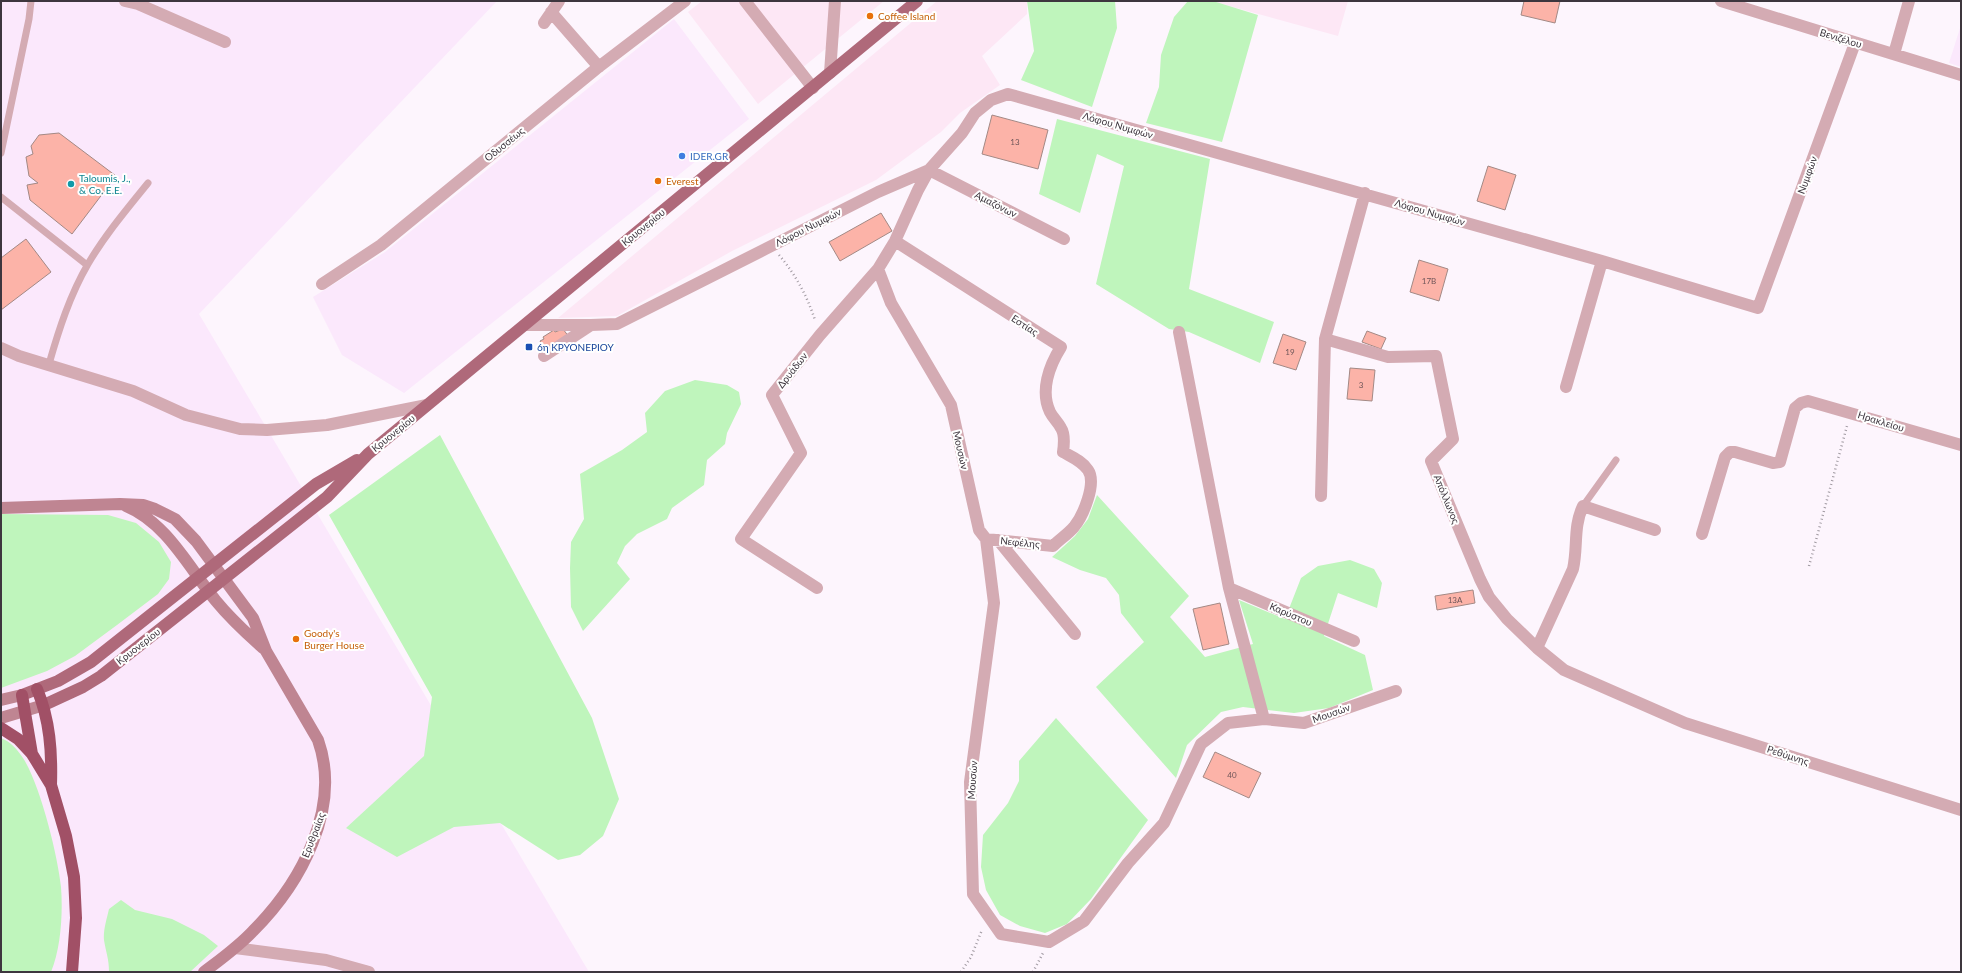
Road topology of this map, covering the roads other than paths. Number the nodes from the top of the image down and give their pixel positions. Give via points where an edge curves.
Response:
1 (31, 1) edge
2 (125, 1) edge
3 (559, 1) edge
4 (685, 1) edge
5 (745, 1) edge
6 (834, 1) edge
7 (917, 1) edge
8 (1721, 1) edge
9 (1909, 1) edge
10 (551, 12) junction
11 (544, 23) dead end
12 (225, 42) dead end
13 (1856, 43) junction
14 (1894, 54) junction
15 (599, 67) junction
16 (830, 73) junction
17 (1961, 75) edge
18 (812, 88) junction
19 (1, 153) edge
20 (929, 170) junction
21 (148, 183) dead end
22 (1365, 193) junction
23 (1, 197) edge
24 (1064, 239) dead end
25 (895, 241) junction
26 (1602, 261) junction
27 (87, 265) junction
28 (878, 269) junction
29 (322, 284) dead end
30 (1758, 308) joint
31 (525, 325) junction
32 (590, 326) junction
33 (1179, 332) dead end
34 (1325, 339) junction
35 (1, 348) edge
36 (544, 356) dead end
37 (49, 364) junction
38 (1566, 387) dead end
39 (427, 405) junction
40 (1961, 445) edge
41 (1063, 452) joint
42 (368, 454) junction
43 (1616, 460) dead end
44 (1321, 496) dead end
45 (120, 504) junction
46 (1583, 506) junction
47 (1, 508) edge
48 (1655, 530) dead end
49 (1702, 534) dead end
50 (986, 539) junction
51 (998, 540) junction
52 (214, 564) junction
53 (198, 577) junction
54 (225, 578) junction
55 (817, 588) dead end
56 (1229, 588) junction
57 (208, 591) junction
58 (1075, 634) dead end
59 (1354, 641) dead end
60 (1537, 648) junction
61 (266, 651) junction
62 (37, 689) junction
63 (1396, 691) dead end
64 (1618, 694) joint
65 (22, 695) junction
66 (1, 700) edge
67 (44, 705) junction
68 (25, 712) junction
69 (1, 718) edge
70 (1264, 719) junction
71 (1, 728) edge
72 (32, 754) junction
73 (51, 785) junction
74 (1961, 810) edge
75 (235, 948) junction
76 (74, 954) junction
77 (66, 972) edge
78 (72, 972) edge
79 (204, 972) edge
80 (369, 972) edge

1 - 19 lane
2 - 12 street via 138,4
3 - 10 street
4 - 15 street, Οδυσσέως
5 - 18 street
6 - 16 street
7 - 16 main road, Κρυονερίου
8 - 13 street, Βενιζέλου
9 - 14 street
10 - 11 street
10 - 15 street
13 - 14 street, Βενιζέλου
13 - 30 street, Νυμφών
14 - 17 street, Βενιζέλου
15 - 29 street, Οδυσσέως via 381,245
16 - 18 main road, Κρυονερίου
18 - 31 main road, Κρυονερίου
20 - 22 street, Λόφου Νυμφών via 962,133 975,113 991,100 1008,94
20 - 24 street, Αμαζόνων
20 - 25 street, Δρυάδων
20 - 32 street, Λόφου Νυμφών via 878,192 618,324
21 - 27 lane via 105,237
22 - 26 street, Λόφου Νυμφών
22 - 34 street
23 - 27 lane
25 - 28 street, Δρυάδων
25 - 41 street, Εστίας via 1060,347 1050,366 1046,390 1050,414 1062,428
26 - 30 street, Λόφου Νυμφών
26 - 38 street
27 - 37 lane via 62,320
28 - 50 street, Μουσών via 891,303 951,405 979,530
28 - 55 street, Δρυάδων via 772,395 801,453 741,539
31 - 32 street, Λόφου Νυμφών
31 - 39 main road, Κρυονερίου
32 - 36 street
33 - 56 street
34 - 44 street
34 - 60 street, Απόλλωνος via 1388,357 1436,356 1453,439 1431,461 1489,597
35 - 37 street via 18,356
37 - 39 street via 133,390 186,415 240,429 267,430 327,425
39 - 42 main road, Κρυονερίου
40 - 49 street, Ηρακλείου via 1851,412 1808,401 1801,403 1795,408 1780,462 1772,463 1735,452 1730,452 1724,457
41 - 51 street, Νεφέλης via 1082,462 1089,471 1091,483 1087,504 1074,527 1053,546
42 - 52 main road, Κρυονερίου via 316,484
42 - 54 main road, Κρυονερίου via 327,497
43 - 46 lane
45 - 47 main road, Ερυθραίας
45 - 52 main road, Ερυθραίας via 144,505 175,519
45 - 53 main road, Ερυθραίας via 136,510 162,532
46 - 48 street
46 - 60 street via 1575,532 1576,556 1573,569
50 - 51 street, Νεφέλης
50 - 70 street, Μουσών via 994,603 970,782 973,894 1001,934 1049,942 1084,921 1128,863 1164,823 1201,744 1228,723
51 - 58 street
52 - 53 main road, Κρυονερίου
52 - 54 main road, Ερυθραίας
53 - 57 main road, Ερυθραίας
53 - 62 main road, Κρυονερίου via 91,662 58,681
54 - 57 main road, Κρυονερίου
54 - 61 main road, Ερυθραίας via 252,618
56 - 59 street, Καρύστου
56 - 70 street
57 - 61 main road, Ερυθραίας via 239,627
57 - 67 main road, Κρυονερίου via 101,676 84,687
60 - 64 street, Απόλλωνος via 1564,670
61 - 75 main road, Ερυθραίας via 318,740 323,755 326,787 317,830 298,872 270,913
62 - 65 main road, Κρυονερίου
62 - 67 highway
63 - 70 street, Μουσών via 1304,723
64 - 74 street, Ρεθύμνης via 1685,723
65 - 66 main road, Κρυονερίου
65 - 68 highway
67 - 68 main road, Κρυονερίου
67 - 73 highway via 52,749
68 - 69 main road, Κρυονερίου
68 - 72 highway
71 - 72 highway via 18,739
72 - 73 highway
73 - 76 highway via 66,836 74,877
75 - 79 main road, Ερυθραίας
75 - 80 street via 326,960
76 - 77 highway
76 - 78 highway

